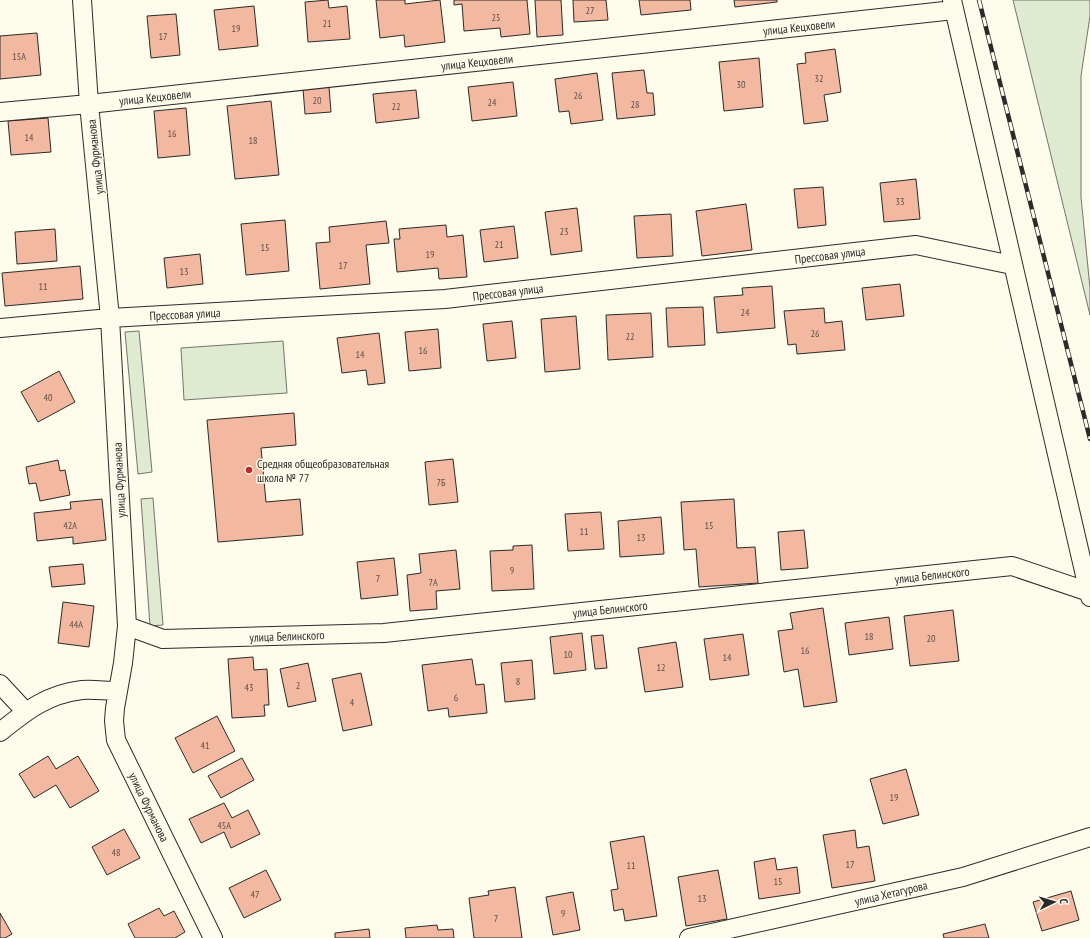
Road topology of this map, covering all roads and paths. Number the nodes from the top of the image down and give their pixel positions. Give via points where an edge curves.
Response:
1 (82, 0) edge
2 (953, 5) edge
3 (89, 104) junction
4 (0, 112) edge
5 (1012, 265) junction
6 (110, 318) junction
7 (0, 328) edge
8 (1089, 595) edge
9 (128, 626) junction
10 (0, 684) edge
11 (117, 691) junction
12 (26, 711) junction
13 (0, 732) edge
14 (1090, 837) edge
15 (213, 938) edge
16 (689, 938) edge

1 - 3 street, улица Фурманова
2 - 3 street, улица Кецховели
2 - 5 street
3 - 4 street, улица Кецховели
3 - 6 street, улица Фурманова
5 - 6 street, Прессовая улица via 916,245 445,299
5 - 8 street
6 - 7 street, Прессовая улица
6 - 9 street, улица Фурманова
8 - 9 street, улица Белинского via 1012,566 384,633 163,640
9 - 11 street, улица Фурманова
10 - 12 street
11 - 12 street via 84,690 61,694 44,700
11 - 15 street, улица Фурманова via 114,721 116,740
12 - 13 street
14 - 16 street, улица Хетагурова via 963,877

